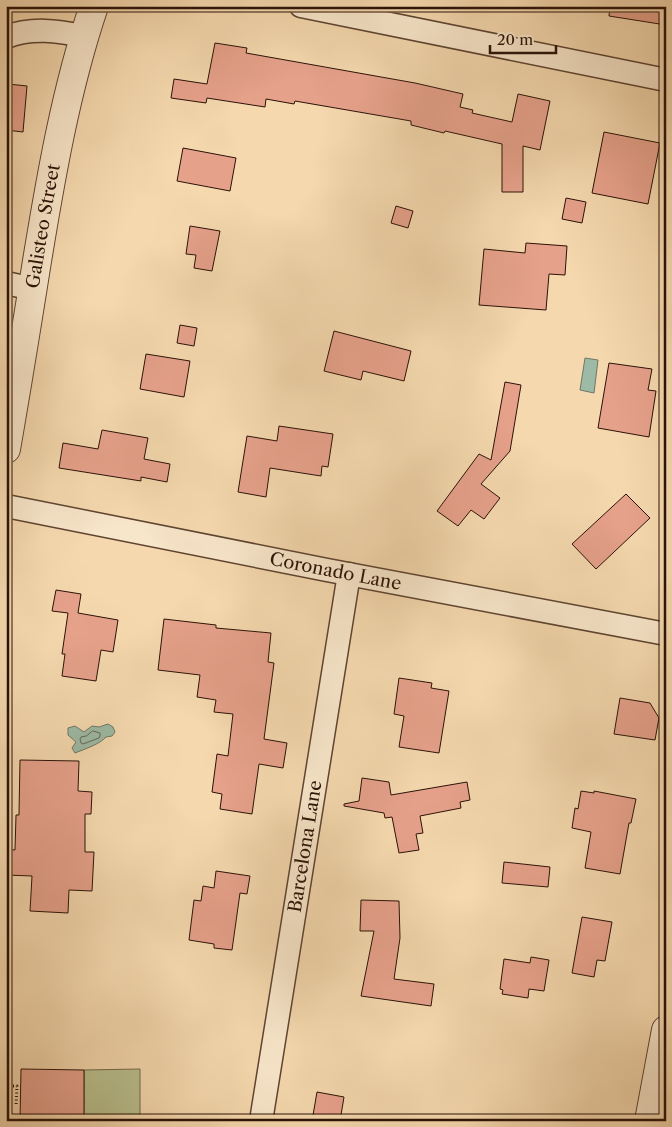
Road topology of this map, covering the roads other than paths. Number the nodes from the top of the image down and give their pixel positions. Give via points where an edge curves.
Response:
1 (94, 6) edge
2 (301, 6) edge
3 (84, 36) junction
4 (6, 37) edge
5 (666, 80) edge
6 (6, 283) edge
7 (33, 289) junction
8 (6, 449) edge
9 (6, 506) edge
10 (349, 574) junction
11 (666, 634) edge
12 (666, 1030) edge
13 (261, 1121) edge
14 (649, 1121) edge

1 - 3 street, Galisteo Street
2 - 5 street
3 - 4 street via 35,30
3 - 7 street, Galisteo Street via 59,137
6 - 7 street
7 - 8 street, Galisteo Street
9 - 10 street, Coronado Lane
10 - 11 street, Coronado Lane
10 - 13 street, Barcelona Lane
12 - 14 street

